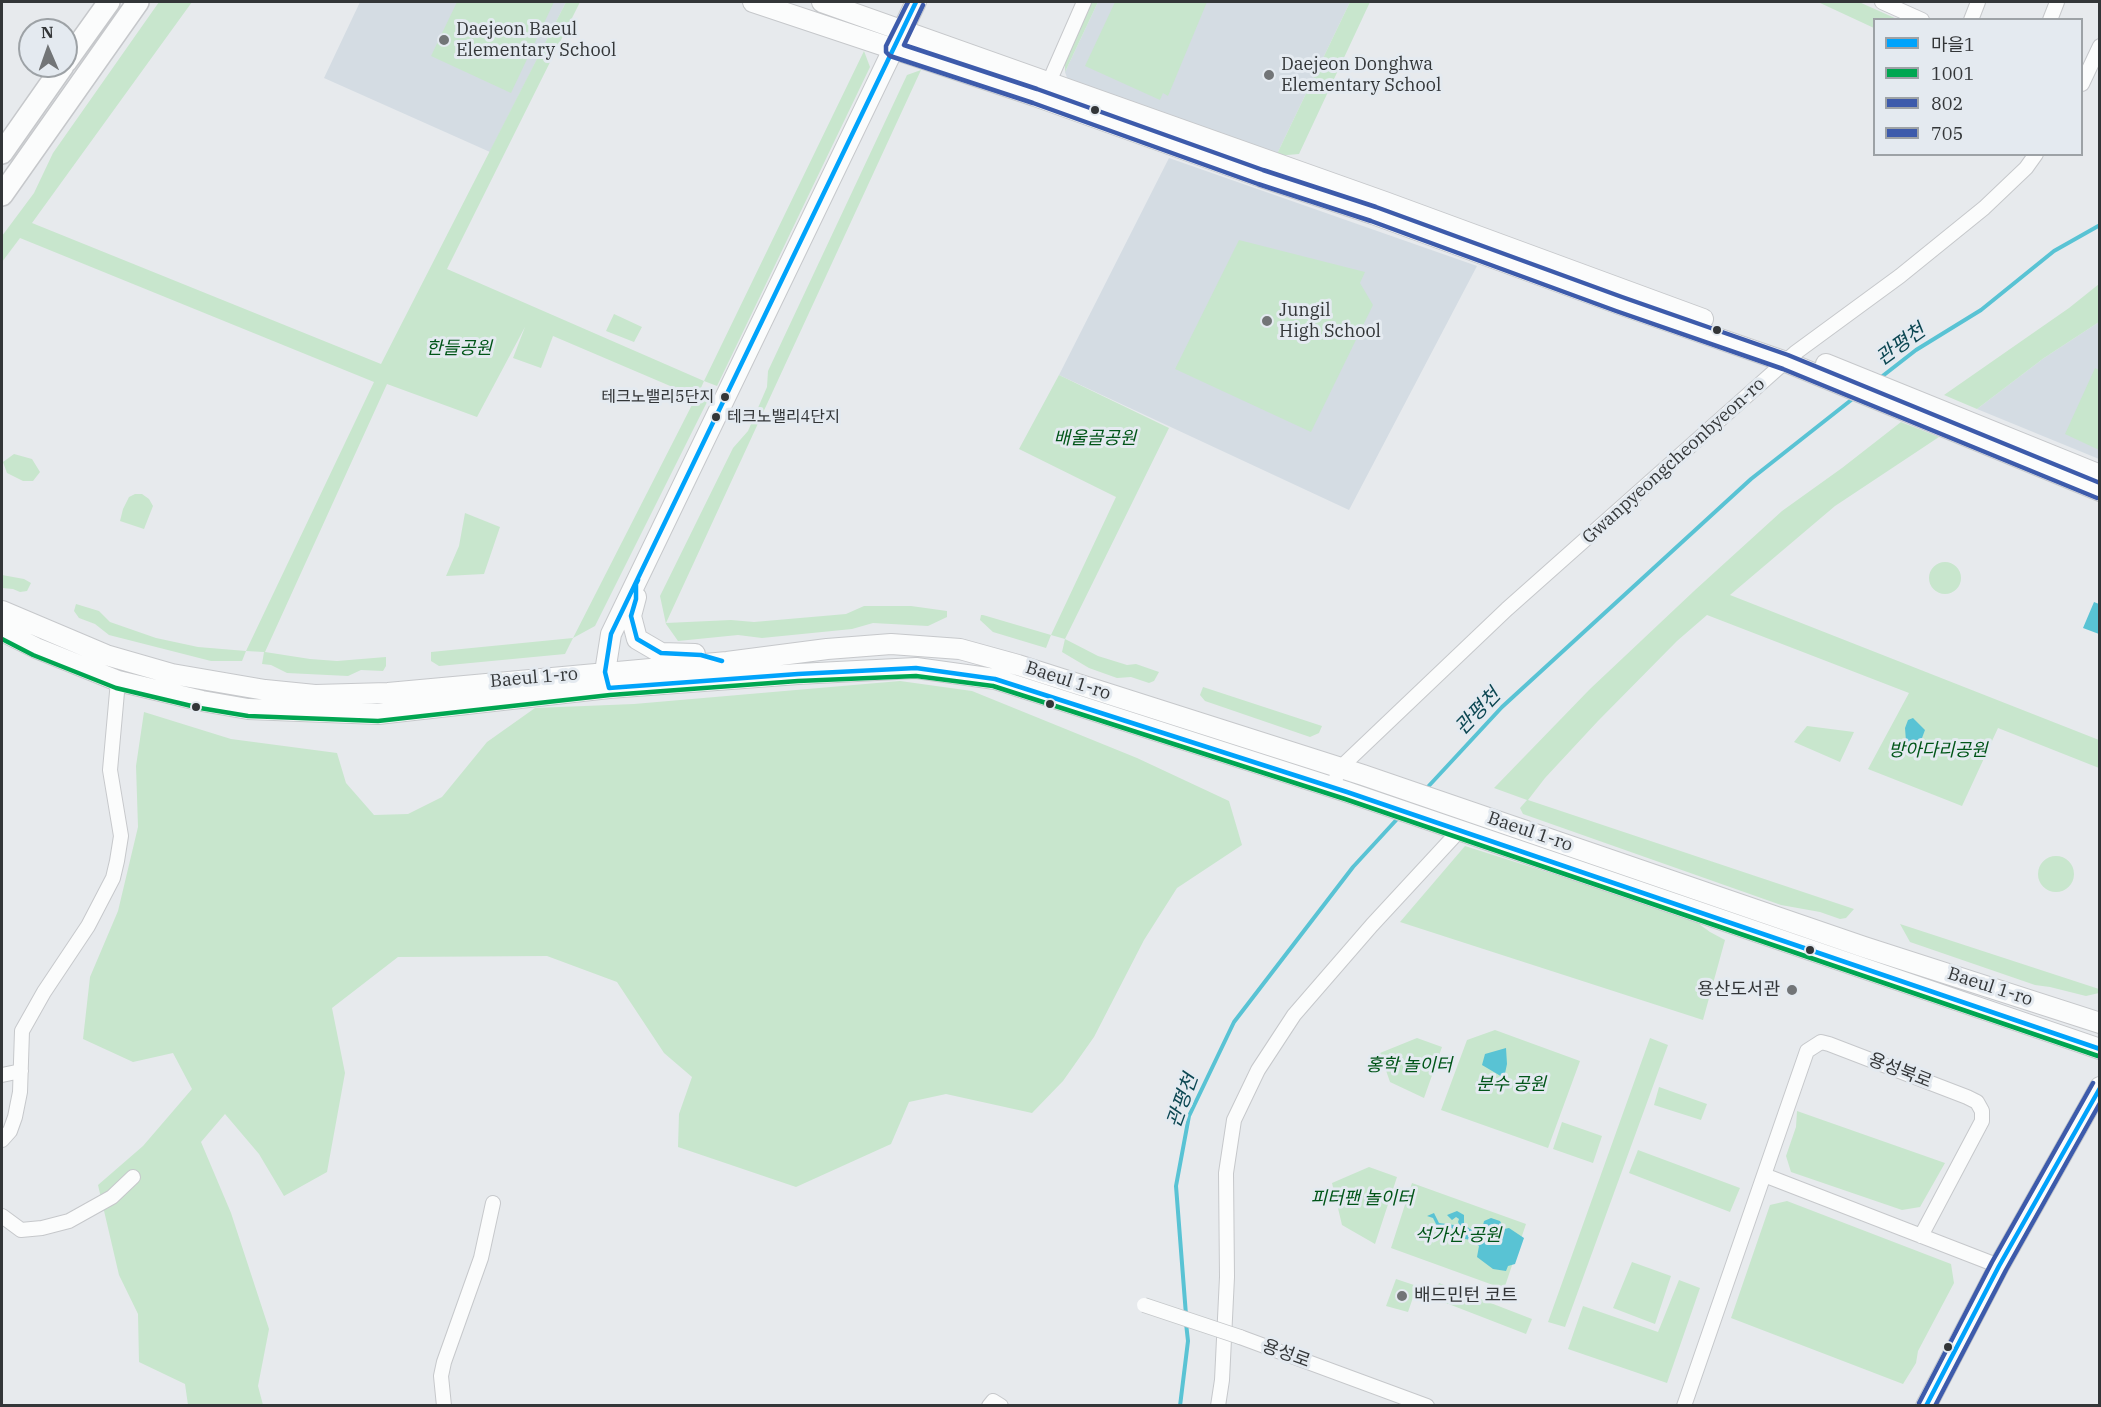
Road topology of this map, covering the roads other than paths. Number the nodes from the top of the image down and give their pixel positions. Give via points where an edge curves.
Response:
1 (109, 2) edge
2 (138, 2) edge
3 (753, 2) edge
4 (822, 2) edge
5 (916, 2) edge
6 (1084, 2) edge
7 (1882, 2) edge
8 (1978, 2) edge
9 (2057, 2) edge
10 (1918, 18) edge
11 (1972, 18) edge
12 (2051, 18) edge
13 (902, 30) junction
14 (78, 45) edge
15 (2100, 46) edge
16 (893, 49) junction
17 (55, 78) edge
18 (1049, 82) junction
19 (2083, 82) edge
20 (35, 106) junction
21 (35, 145) junction
22 (2, 153) edge
23 (2035, 156) edge
24 (2, 195) edge
25 (1791, 358) junction
26 (1918, 409) junction
27 (2100, 475) edge
28 (2100, 492) edge
29 (636, 584) junction
30 (2, 611) edge
31 (2, 631) edge
32 (727, 662) junction
33 (607, 680) junction
34 (118, 681) junction
35 (1340, 768) junction
36 (1340, 790) junction
37 (1455, 829) junction
38 (2100, 1023) edge
39 (2100, 1049) edge
40 (21, 1071) junction
41 (2, 1075) edge
42 (2100, 1087) edge
43 (2, 1140) edge
44 (1764, 1175) junction
45 (133, 1177) dead end
46 (493, 1203) dead end
47 (2, 1216) edge
48 (1921, 1236) junction
49 (1999, 1266) junction
50 (1144, 1305) dead end
51 (444, 1406) edge
52 (989, 1406) edge
53 (1001, 1406) edge
54 (1218, 1406) edge
55 (1427, 1406) edge
56 (1684, 1406) edge
57 (1926, 1406) edge

1 - 14 main road
2 - 21 main road
3 - 16 main road
4 - 13 main road
5 - 13 main road
6 - 18 street
7 - 10 street
8 - 11 street
9 - 12 street
13 - 16 main road
13 - 18 main road
15 - 19 street
16 - 25 main road via 1373,214 1619,304
16 - 29 main road
17 - 20 main road
18 - 25 main road via 1363,194
20 - 21 main road via 34,119 22,140 27,146
20 - 22 main road
21 - 24 main road
23 - 25 street, Gwanpyeongcheonbyeon-ro via 1984,208
25 - 26 main road
25 - 35 street, Gwanpyeongcheonbyeon-ro via 1507,609
26 - 27 main road
26 - 28 main road
29 - 32 main road via 631,616 637,639 661,652 701,655
29 - 33 main road via 611,634
30 - 33 main road, Baeul 1-ro via 106,655 172,674 243,687 315,695
31 - 34 main road, Baeul 1-ro
32 - 33 main road, Baeul 1-ro
32 - 35 main road, Baeul 1-ro via 891,644 960,649
33 - 34 main road, Baeul 1-ro via 378,714 248,709
33 - 36 main road, Baeul 1-ro via 916,668 957,673 995,679
34 - 40 street via 110,770 120,836 113,878 88,926 22,1031
35 - 36 street, Gwanpyeongcheonbyeon-ro
35 - 38 main road, Baeul 1-ro via 1864,947
36 - 37 main road, Baeul 1-ro
37 - 39 main road, Baeul 1-ro
37 - 54 street via 1294,1015 1258,1070 1234,1120 1226,1173 1227,1277
40 - 41 street
40 - 43 street via 15,1117
42 - 49 main road
44 - 48 street
44 - 48 street, 용성북로 via 1807,1051 1821,1042 1967,1097 1977,1102 1982,1121
44 - 56 street, 용성북로
45 - 47 street via 112,1197 69,1221 21,1230
46 - 51 street via 481,1258 444,1362
48 - 49 street
49 - 57 main road
50 - 55 street, 용성로, bridge
52 - 53 street via 993,1401

